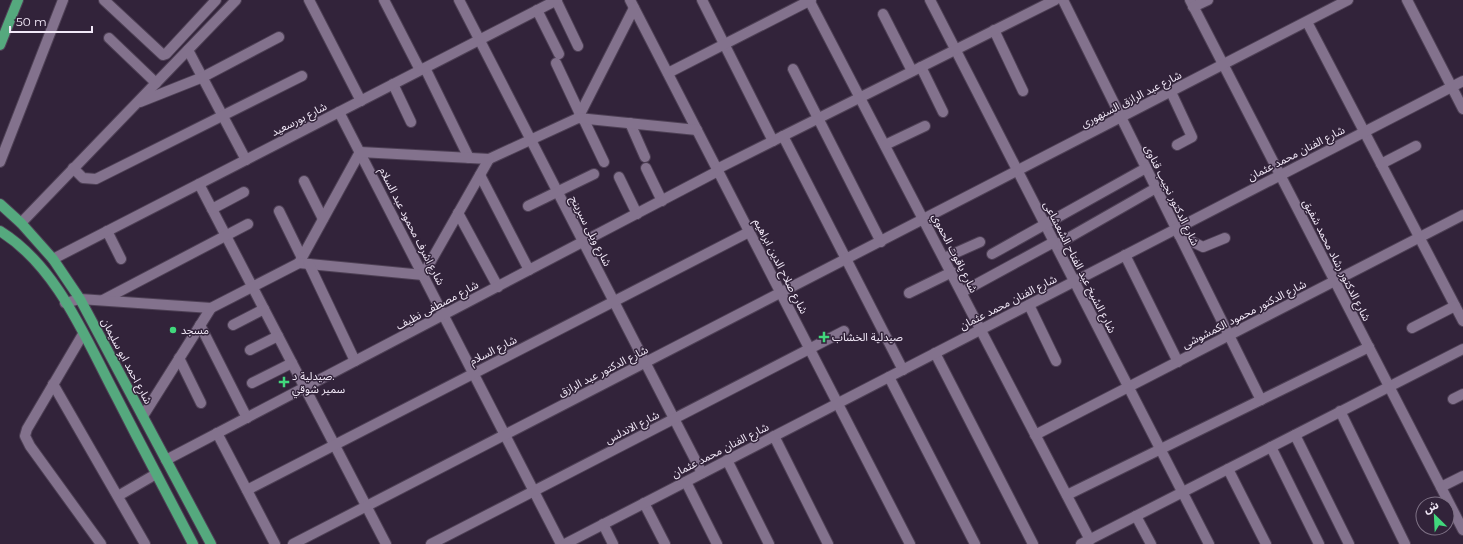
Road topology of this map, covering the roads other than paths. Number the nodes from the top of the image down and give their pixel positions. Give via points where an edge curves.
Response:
1 (18, 0) edge
2 (63, 0) edge
3 (104, 0) edge
4 (216, 0) edge
5 (236, 0) edge
6 (309, 0) edge
7 (458, 0) edge
8 (556, 0) edge
9 (702, 0) edge
10 (810, 0) edge
11 (930, 0) edge
12 (1055, 0) edge
13 (1063, 0) edge
14 (1208, 0) edge
15 (1348, 0) edge
16 (1407, 0) edge
17 (389, 2) edge
18 (632, 4) edge
19 (1192, 4) edge
20 (537, 10) junction
21 (883, 14) dead end
22 (1307, 22) junction
23 (994, 30) junction
24 (280, 37) dead end
25 (109, 38) dead end
26 (479, 40) junction
27 (724, 44) junction
28 (0, 45) edge
29 (578, 46) dead end
30 (188, 50) junction
31 (956, 50) junction
32 (1223, 65) junction
33 (423, 69) junction
34 (793, 69) dead end
35 (917, 69) junction
36 (668, 73) junction
37 (302, 76) dead end
38 (203, 77) junction
39 (1463, 81) edge
40 (156, 83) junction
41 (393, 84) junction
42 (1451, 87) junction
43 (1024, 91) dead end
44 (1171, 92) junction
45 (860, 98) junction
46 (361, 101) junction
47 (136, 103) junction
48 (1463, 109) edge
49 (339, 112) junction
50 (943, 112) dead end
51 (223, 116) junction
52 (580, 117) junction
53 (1121, 118) junction
54 (818, 119) junction
55 (411, 122) dead end
56 (630, 123) junction
57 (925, 126) dead end
58 (697, 130) junction
59 (1364, 132) junction
60 (783, 136) junction
61 (531, 140) junction
62 (773, 141) junction
63 (1177, 145) dead end
64 (885, 146) junction
65 (1416, 146) dead end
66 (360, 152) junction
67 (645, 157) dead end
68 (469, 158) junction
69 (489, 159) junction
70 (246, 160) junction
71 (0, 162) edge
72 (604, 162) dead end
73 (1381, 164) junction
74 (73, 168) junction
75 (646, 168) dead end
76 (1146, 168) junction
77 (717, 170) junction
78 (1018, 171) junction
79 (594, 174) dead end
80 (480, 175) junction
81 (1280, 175) junction
82 (619, 177) dead end
83 (304, 181) dead end
84 (199, 184) junction
85 (1156, 188) junction
86 (557, 191) junction
87 (244, 192) dead end
88 (662, 201) junction
89 (0, 204) edge
90 (528, 206) dead end
91 (212, 209) junction
92 (279, 211) dead end
93 (458, 213) junction
94 (636, 214) junction
95 (1463, 215) edge
96 (323, 219) junction
97 (924, 220) junction
98 (21, 223) junction
99 (248, 224) dead end
100 (1045, 224) junction
101 (0, 231) edge
102 (107, 232) junction
103 (749, 232) junction
104 (1178, 232) junction
105 (226, 236) junction
106 (1419, 237) junction
107 (1225, 238) dead end
108 (583, 242) junction
109 (881, 242) junction
110 (980, 242) dead end
111 (1055, 244) junction
112 (992, 254) dead end
113 (1125, 255) junction
114 (944, 258) junction
115 (53, 259) junction
116 (120, 259) dead end
117 (846, 260) junction
118 (304, 262) junction
119 (529, 270) junction
120 (952, 272) junction
121 (423, 275) junction
122 (1074, 281) junction
123 (1335, 281) junction
124 (252, 287) junction
125 (498, 287) junction
126 (962, 292) junction
127 (781, 293) junction
128 (910, 293) dead end
129 (80, 299) junction
130 (103, 300) junction
131 (65, 302) junction
132 (614, 302) junction
133 (1029, 305) junction
134 (1455, 306) junction
135 (211, 308) junction
136 (264, 309) junction
137 (444, 315) junction
138 (1463, 321) edge
139 (200, 325) junction
140 (233, 325) dead end
141 (1412, 328) dead end
142 (981, 330) junction
143 (844, 331) dead end
144 (83, 334) junction
145 (1229, 335) junction
146 (278, 336) junction
147 (1369, 347) junction
148 (810, 349) junction
149 (1463, 349) edge
150 (250, 350) dead end
151 (935, 353) junction
152 (179, 358) junction
153 (355, 361) junction
154 (1056, 361) dead end
155 (1178, 362) junction
156 (292, 363) junction
157 (646, 363) junction
158 (903, 370) junction
159 (474, 374) junction
160 (888, 377) junction
161 (252, 383) dead end
162 (53, 384) junction
163 (1389, 386) junction
164 (1128, 387) junction
165 (305, 388) junction
166 (1463, 394) edge
167 (1453, 399) dead end
168 (1261, 400) junction
169 (201, 403) dead end
170 (838, 403) junction
171 (1340, 411) junction
172 (143, 416) junction
173 (247, 418) junction
174 (674, 419) junction
175 (217, 433) junction
176 (506, 435) junction
177 (1035, 435) junction
178 (1294, 435) junction
179 (774, 436) junction
180 (334, 445) junction
181 (1271, 447) junction
182 (1160, 449) junction
183 (166, 460) junction
184 (727, 460) junction
185 (1228, 469) junction
186 (702, 473) junction
187 (156, 474) junction
188 (1463, 476) edge
189 (686, 482) junction
190 (1441, 487) junction
191 (247, 490) junction
192 (534, 491) junction
193 (1182, 492) junction
194 (1067, 495) junction
195 (118, 496) junction
196 (644, 503) junction
197 (366, 506) junction
198 (1136, 516) junction
199 (603, 524) junction
200 (1463, 530) edge
201 (1090, 541) edge
202 (100, 544) edge
203 (145, 544) edge
204 (193, 544) edge
205 (211, 544) edge
206 (275, 544) edge
207 (293, 544) edge
208 (386, 544) edge
209 (431, 544) edge
210 (561, 544) edge
211 (565, 544) edge
212 (613, 544) edge
213 (665, 544) edge
214 (717, 544) edge
215 (769, 544) edge
216 (828, 544) edge
217 (910, 544) edge
218 (975, 544) edge
219 (1033, 544) edge
220 (1151, 544) edge
221 (1209, 544) edge
222 (1266, 544) edge
223 (1319, 544) edge
224 (1349, 544) edge
225 (1406, 544) edge

1 - 28 main road
2 - 71 street
3 - 4 street via 162,55 166,54
5 - 30 street
6 - 46 street
7 - 26 street, شارع ويلى سبرينج
8 - 20 street, شارع بورسعيد
8 - 29 street
9 - 27 street
10 - 27 street
10 - 45 street, شارع ياقوت الحموي
11 - 31 street, شارع الشيخ عبد الفتاح الشعشاعى
12 - 23 street, شارع مصطفى نظيف
13 - 53 street, شارع الدكتور نجيب قناوى
14 - 19 street
15 - 22 street, شارع عبد الرازق السنهورى
16 - 42 street
17 - 33 street
18 - 36 street, شارع صلاح الدين ابراهيم
18 - 52 street
19 - 32 street, شارع الدكتور رشاد محمد شفيق
20 - 26 street, شارع بورسعيد
20 - 52 street
21 - 35 street
22 - 32 street, شارع عبد الرازق السنهورى
22 - 59 street
23 - 31 street, شارع مصطفى نظيف
23 - 43 street
24 - 38 street
25 - 40 street
26 - 33 street, شارع بورسعيد
26 - 61 street, شارع ويلى سبرينج
27 - 36 street
27 - 62 street
30 - 38 street
30 - 40 street
31 - 35 street, شارع مصطفى نظيف
31 - 78 street, شارع الشيخ عبد الفتاح الشعشاعى
32 - 44 street, شارع عبد الرازق السنهورى
32 - 81 street, شارع الدكتور رشاد محمد شفيق
33 - 41 street, شارع بورسعيد
33 - 68 street
34 - 54 street
35 - 45 street, شارع مصطفى نظيف
35 - 50 street
36 - 58 street, شارع صلاح الدين ابراهيم
37 - 51 street
38 - 47 street
38 - 51 street
39 - 42 street, شارع الفنان محمد عثمان
40 - 47 street
41 - 46 street, شارع بورسعيد
41 - 55 street
42 - 48 street
42 - 59 street, شارع الفنان محمد عثمان
44 - 53 street, شارع عبد الرازق السنهورى
44 - 63 street via 1192,137
45 - 54 street, شارع مصطفى نظيف
45 - 64 street, شارع ياقوت الحموي
46 - 49 street, شارع بورسعيد
47 - 74 street
49 - 66 street, شارع اشرف محمود عبد السلام
49 - 70 street, شارع بورسعيد
51 - 70 street
51 - 74 street via 96,179 83,178
52 - 56 street
52 - 61 street
52 - 72 street
53 - 76 street, شارع الدكتور نجيب قناوى
53 - 78 street, شارع عبد الرازق السنهورى
54 - 60 street, شارع مصطفى نظيف
54 - 109 street
56 - 58 street
56 - 67 street
57 - 64 street
58 - 77 street, شارع صلاح الدين ابراهيم
59 - 73 street
59 - 81 street, شارع الفنان محمد عثمان
60 - 62 street, شارع مصطفى نظيف
60 - 117 street
61 - 69 street
61 - 86 street, شارع ويلى سبرينج
62 - 77 street, شارع مصطفى نظيف
64 - 97 street, شارع ياقوت الحموي
65 - 73 street
66 - 68 street
66 - 96 street
66 - 121 street, شارع اشرف محمود عبد السلام
68 - 69 street
69 - 80 street
70 - 84 street, شارع بورسعيد
73 - 106 street
74 - 98 street
75 - 88 street
76 - 85 street, شارع الدكتور نجيب قناوى
76 - 100 street
77 - 88 street, شارع مصطفى نظيف
77 - 103 street, شارع صلاح الدين ابراهيم
78 - 97 street, شارع عبد الرازق السنهورى
78 - 100 street, شارع الشيخ عبد الفتاح الشعشاعى
79 - 86 street
80 - 93 street
80 - 119 street
81 - 104 street, شارع الفنان محمد عثمان
81 - 123 street, شارع الدكتور رشاد محمد شفيق
82 - 94 street
83 - 96 street
84 - 91 street
84 - 102 street, شارع بورسعيد
85 - 104 street, شارع الدكتور نجيب قناوى
85 - 111 street
86 - 90 street
86 - 108 street, شارع ويلى سبرينج
87 - 91 street
88 - 94 street, شارع مصطفى نظيف
89 - 98 main road, شارع احمد ابو سليمان
91 - 105 street
92 - 118 street
93 - 121 street
93 - 125 street
94 - 108 street, شارع مصطفى نظيف
95 - 106 street, شارع الدكتور محمود الكمشوشى
96 - 118 street
97 - 109 street, شارع الدكتور عبد الرازق
97 - 114 street, شارع ياقوت الحموي
98 - 115 main road, شارع احمد ابو سليمان
99 - 105 street
100 - 111 street, شارع الشيخ عبد الفتاح الشعشاعى
100 - 112 street
101 - 131 main road via 17,242 48,276
102 - 115 street, شارع بورسعيد
102 - 116 street
103 - 127 street, شارع صلاح الدين ابراهيم
103 - 132 street, شارع السلام
104 - 107 street via 1203,247
104 - 113 street, شارع الفنان محمد عثمان
104 - 145 street, شارع الدكتور نجيب قناوى
105 - 124 street
105 - 130 street
106 - 123 street, شارع الدكتور محمود الكمشوشى
106 - 134 street
108 - 119 street, شارع مصطفى نظيف
108 - 132 street, شارع ويلى سبرينج
109 - 117 street, شارع الدكتور عبد الرازق
110 - 114 street
111 - 122 street, شارع الشيخ عبد الفتاح الشعشاعى
111 - 126 street
113 - 122 street, شارع الفنان محمد عثمان
113 - 155 street
114 - 120 street, شارع ياقوت الحموي
115 - 129 main road, شارع احمد ابو سليمان
117 - 127 street, شارع الدكتور عبد الرازق
117 - 158 street
118 - 121 street
118 - 124 street
118 - 153 street
119 - 125 street, شارع مصطفى نظيف
120 - 126 street, شارع ياقوت الحموي
120 - 128 street
121 - 137 street, شارع اشرف محمود عبد السلام
122 - 133 street, شارع الفنان محمد عثمان
122 - 164 street, شارع الشيخ عبد الفتاح الشعشاعى
123 - 145 street, شارع الدكتور محمود الكمشوشى
123 - 147 street, شارع الدكتور رشاد محمد شفيق
124 - 135 street
124 - 136 street
125 - 137 street, شارع مصطفى نظيف
126 - 142 street, شارع ياقوت الحموي
127 - 148 street, شارع صلاح الدين ابراهيم
127 - 157 street, شارع الدكتور عبد الرازق
129 - 130 street
129 - 131 street
129 - 172 main road, شارع احمد ابو سليمان
130 - 135 street
131 - 144 main road
132 - 157 street, شارع ويلى سبرينج
132 - 159 street, شارع السلام
133 - 142 street, شارع الفنان محمد عثمان
133 - 154 street
134 - 138 street
134 - 141 street
135 - 139 street
136 - 140 street
136 - 146 street
137 - 153 street, شارع مصطفى نظيف
137 - 159 street, شارع اشرف محمود عبد السلام
139 - 152 street
139 - 173 street
142 - 151 street, شارع الفنان محمد عثمان
142 - 177 street, شارع ياقوت الحموي
143 - 148 street, شارع الاندلس
144 - 162 street
144 - 187 main road
145 - 155 street, شارع الدكتور محمود الكمشوشى
145 - 168 street, شارع الدكتور نجيب قناوى
146 - 150 street
146 - 156 street
147 - 163 street, شارع الدكتور رشاد محمد شفيق
147 - 168 street
148 - 170 street, شارع صلاح الدين ابراهيم
148 - 174 street, شارع الاندلس
149 - 163 street
151 - 158 street, شارع الفنان محمد عثمان
151 - 219 street
152 - 169 street
152 - 172 street
153 - 165 street, شارع مصطفى نظيف
155 - 164 street, شارع الدكتور محمود الكمشوشى
156 - 161 street
156 - 165 street
157 - 174 street, شارع ويلى سبرينج
157 - 176 street, شارع الدكتور عبد الرازق
158 - 160 street, شارع الفنان محمد عثمان
159 - 176 street, شارع اشرف محمود عبد السلام
159 - 180 street, شارع السلام
160 - 170 street, شارع الفنان محمد عثمان
160 - 218 street
162 - 195 street
162 - 202 street via 26,433 26,440
163 - 171 street
163 - 190 street, شارع الدكتور رشاد محمد شفيق
164 - 177 street, شارع الدكتور محمود الكمشوشى
164 - 182 street, شارع الشيخ عبد الفتاح الشعشاعى
165 - 173 street, شارع مصطفى نظيف
165 - 180 street
166 - 167 street
168 - 182 street
170 - 179 street, شارع الفنان محمد عثمان
170 - 217 street, شارع صلاح الدين ابراهيم
171 - 178 street
171 - 225 street
172 - 183 main road, شارع احمد ابو سليمان
173 - 175 street, شارع مصطفى نظيف
174 - 186 street, شارع ويلى سبرينج
174 - 192 street, شارع الاندلس
175 - 183 street, شارع مصطفى نظيف
175 - 191 street
176 - 192 street, شارع اشرف محمود عبد السلام
176 - 197 street, شارع الدكتور عبد الرازق
177 - 194 street, شارع ياقوت الحموي
178 - 181 street
178 - 224 street
179 - 184 street, شارع الفنان محمد عثمان
179 - 216 street
180 - 191 street, شارع السلام
180 - 197 street
181 - 185 street
181 - 223 street
182 - 193 street, شارع الشيخ عبد الفتاح الشعشاعى
182 - 194 street
183 - 205 main road, شارع احمد ابو سليمان
184 - 186 street, شارع الفنان محمد عثمان
184 - 215 street
185 - 193 street
185 - 222 street
186 - 189 street, شارع الفنان محمد عثمان
187 - 195 street
187 - 204 main road
188 - 190 street
189 - 196 street, شارع الفنان محمد عثمان
189 - 214 street
190 - 200 street, شارع الدكتور رشاد محمد شفيق
191 - 206 street
192 - 209 street, شارع الاندلس
192 - 210 street, شارع اشرف محمود عبد السلام
193 - 198 street
193 - 221 street, شارع الشيخ عبد الفتاح الشعشاعى
194 - 201 street, شارع ياقوت الحموي
195 - 203 street
196 - 199 street, شارع الفنان محمد عثمان
196 - 213 street
197 - 207 street, شارع الدكتور عبد الرازق
197 - 208 street
198 - 201 street
198 - 220 street
199 - 211 street, شارع الفنان محمد عثمان
199 - 212 street

